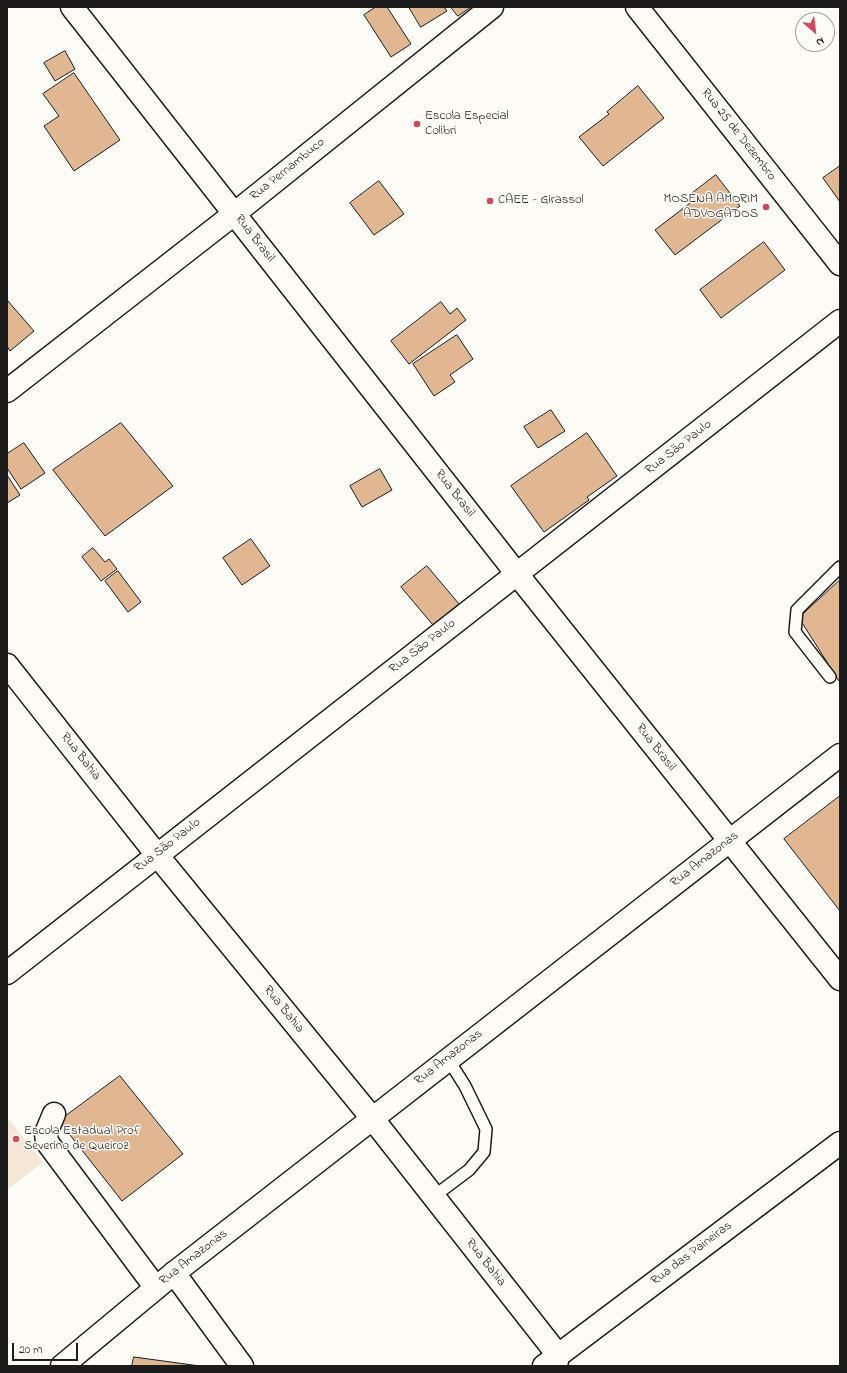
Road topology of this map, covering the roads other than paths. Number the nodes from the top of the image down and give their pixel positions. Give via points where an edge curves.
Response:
1 (72, 7) edge
2 (492, 7) edge
3 (637, 7) edge
4 (234, 214) junction
5 (840, 264) edge
6 (840, 321) edge
7 (7, 391) edge
8 (840, 568) edge
9 (517, 574) junction
10 (7, 664) edge
11 (830, 677) dead end
12 (840, 755) edge
13 (729, 841) junction
14 (157, 855) junction
15 (7, 973) edge
16 (840, 979) edge
17 (448, 1059) junction
18 (54, 1114) dead end
19 (372, 1118) junction
20 (840, 1143) edge
21 (433, 1197) junction
22 (174, 1273) junction
23 (156, 1288) junction
24 (553, 1362) edge
25 (62, 1366) edge
26 (242, 1366) edge

1 - 4 street, Rua Brasil
2 - 4 street, Rua Pernambuco
3 - 5 street, Rua 25 de Dezembro
4 - 7 street, Rua Pernambuco
4 - 9 street, Rua Brasil
6 - 9 street, Rua São Paulo
8 - 11 lane via 797,610 795,622 795,632
9 - 13 street, Rua Brasil
9 - 14 street, Rua São Paulo
10 - 14 street, Rua Bahia
12 - 13 street, Rua Amazonas
13 - 16 street, Rua Brasil
13 - 17 street, Rua Amazonas
14 - 15 street, Rua São Paulo
14 - 19 street, Rua Bahia
17 - 19 street, Rua Amazonas
17 - 21 lane via 465,1086 486,1130 484,1152 469,1170
18 - 23 street via 46,1133 47,1142
19 - 21 street, Rua Bahia
19 - 22 street, Rua Amazonas
20 - 24 street, Rua das Paineiras
21 - 24 street, Rua Bahia
22 - 23 street, Rua Amazonas
22 - 26 street
23 - 25 street, Rua Amazonas

